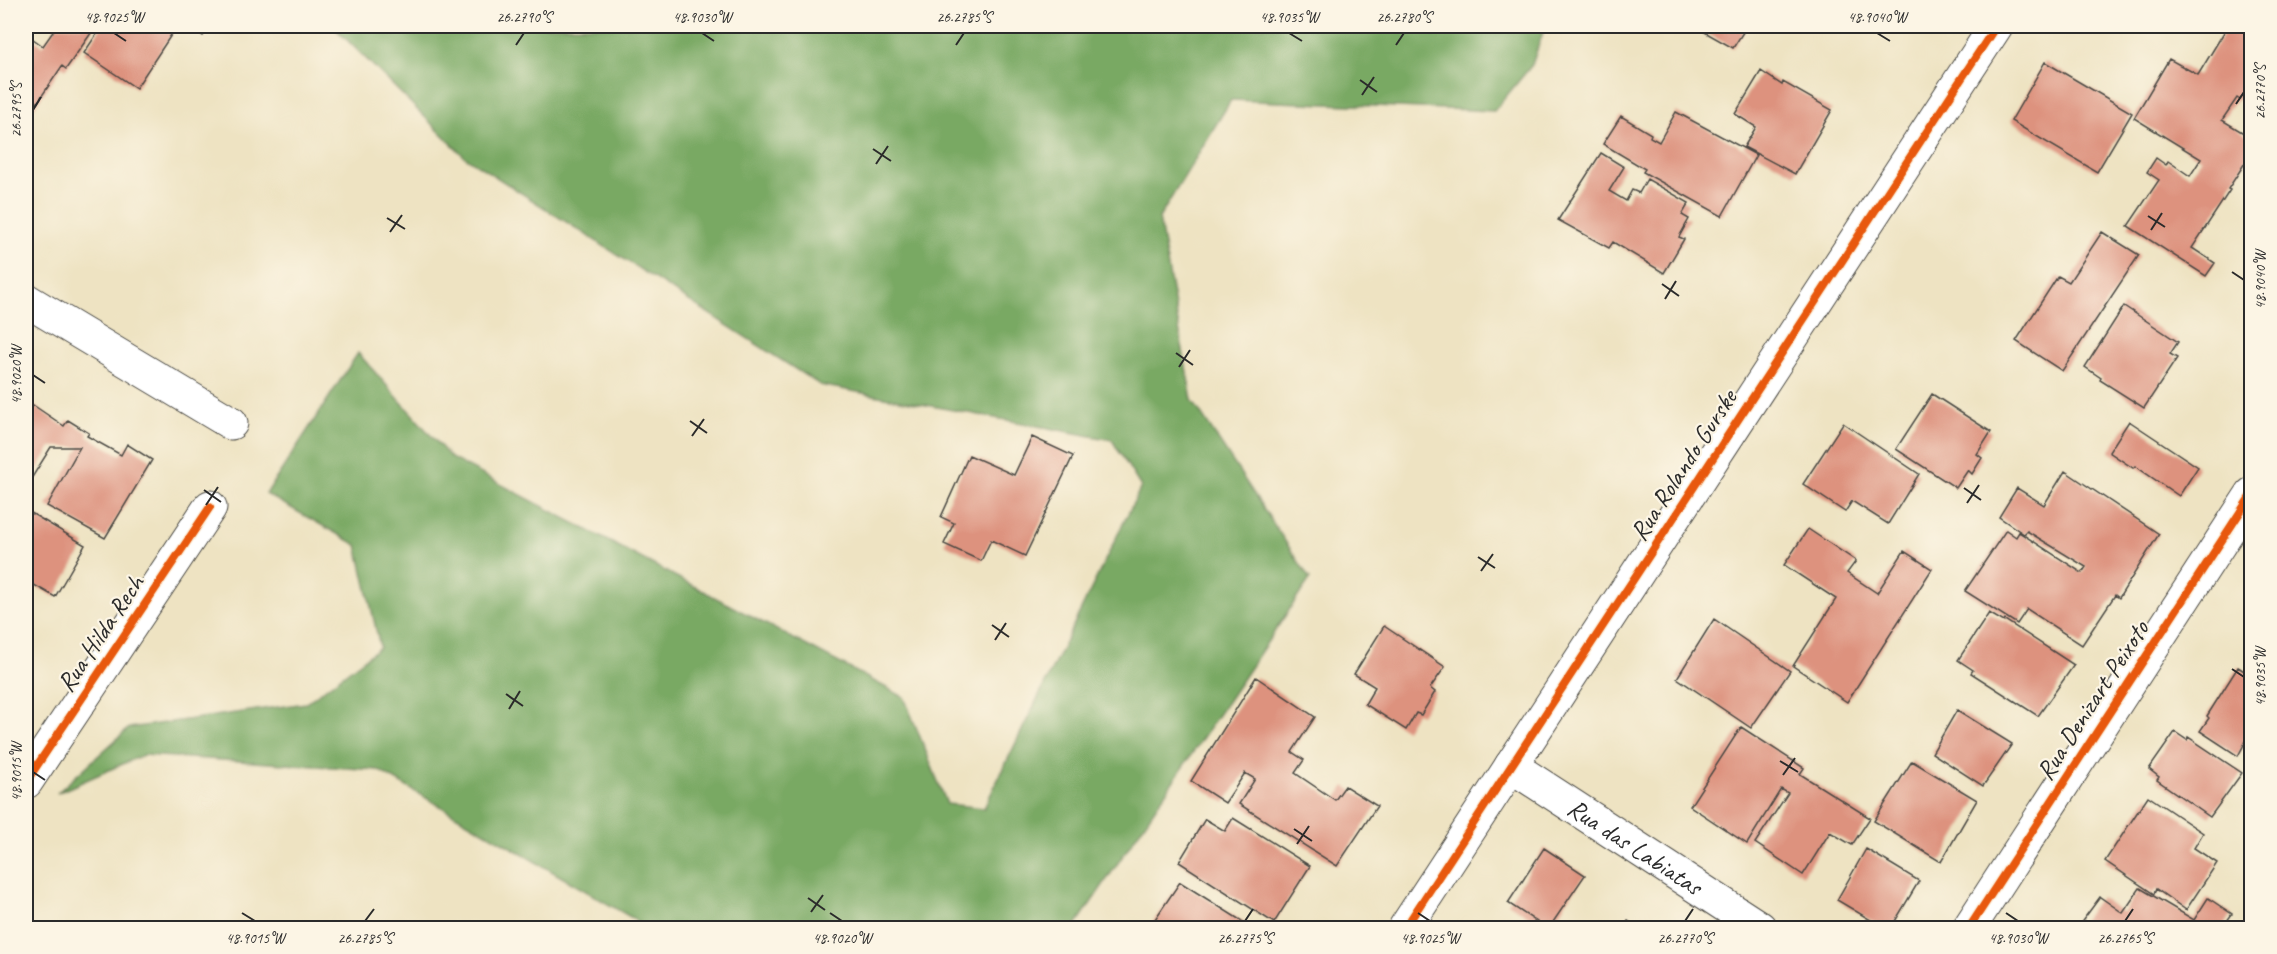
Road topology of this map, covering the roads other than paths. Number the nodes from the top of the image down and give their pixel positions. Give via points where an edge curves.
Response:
1 (1996, 26) edge
2 (26, 300) edge
3 (231, 423) dead end
4 (2252, 494) edge
5 (210, 507) dead end
6 (1511, 766) junction
7 (26, 782) edge
8 (1405, 928) edge
9 (1760, 928) edge
10 (1969, 928) edge

1 - 6 street, Rua Rolando Gurske
2 - 3 street
4 - 10 street, Rua Denizart Peixoto
5 - 7 street, Rua Hilda Rech
6 - 8 street, Rua Rolando Gurske
6 - 9 street, Rua das Labiatas

